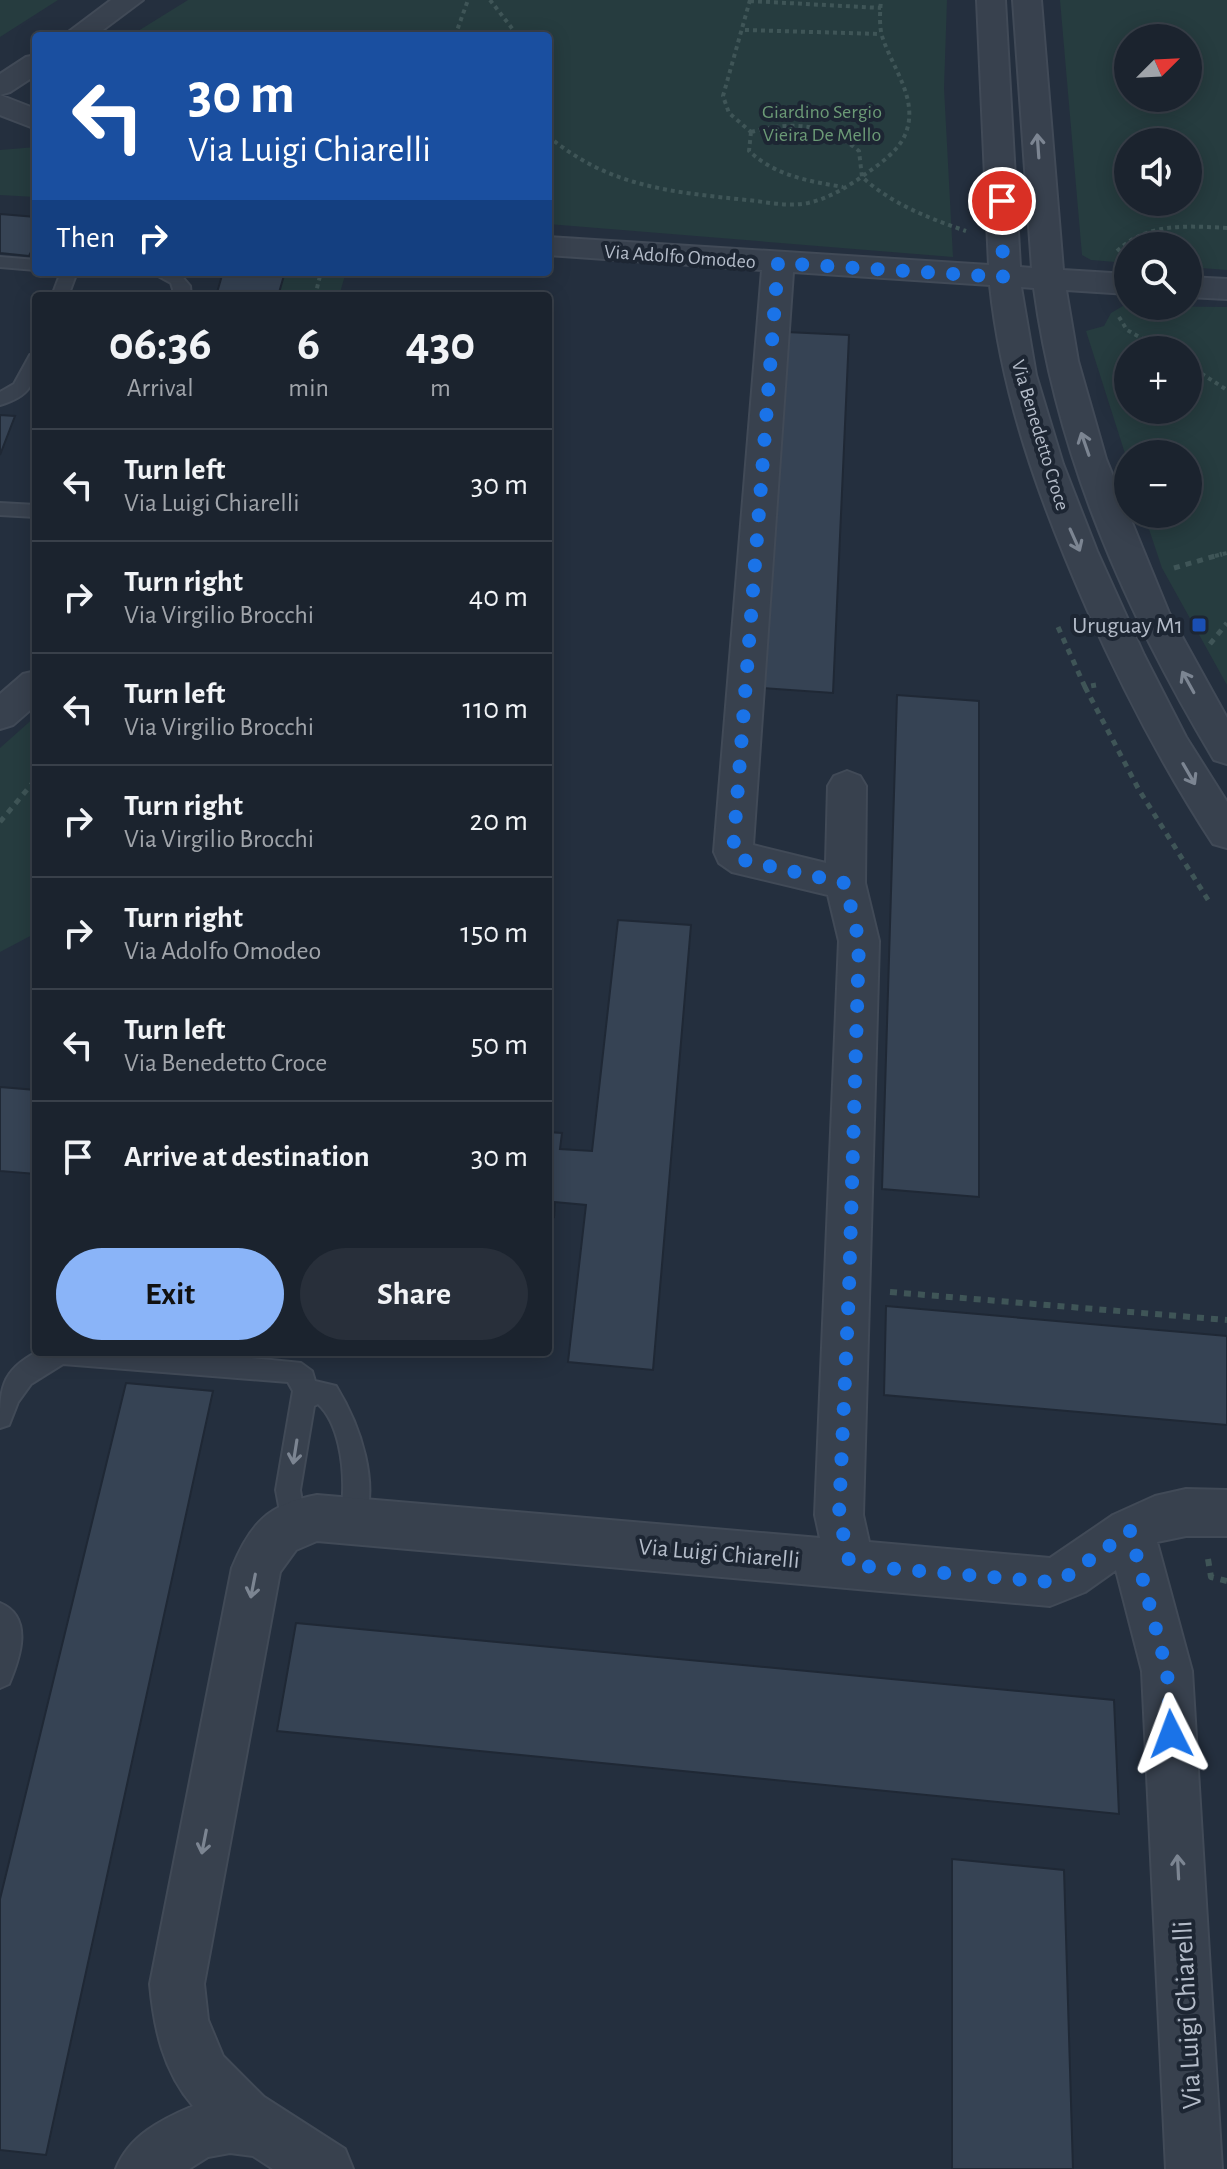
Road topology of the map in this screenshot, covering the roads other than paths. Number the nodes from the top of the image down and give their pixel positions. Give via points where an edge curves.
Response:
1 (129, 0) edge
2 (991, 0) edge
3 (1027, 0) edge
4 (85, 32) edge
5 (32, 66) edge
6 (0, 86) edge
7 (0, 104) edge
8 (32, 118) edge
9 (32, 136) edge
10 (0, 137) edge
11 (552, 246) edge
12 (0, 262) edge
13 (778, 263) junction
14 (32, 265) edge
15 (169, 276) edge
16 (1003, 277) junction
17 (1048, 279) junction
18 (1113, 283) edge
19 (1202, 288) edge
20 (1227, 289) edge
21 (184, 292) edge
22 (32, 367) edge
23 (0, 399) edge
24 (0, 509) edge
25 (32, 511) edge
26 (32, 687) edge
27 (0, 715) edge
28 (1227, 750) edge
29 (847, 786) dead end
30 (1227, 833) edge
31 (845, 883) junction
32 (56, 1356) edge
33 (130, 1356) edge
34 (304, 1400) junction
35 (0, 1417) edge
36 (1227, 1513) edge
37 (353, 1521) junction
38 (293, 1524) junction
39 (1130, 1531) junction
40 (850, 1565) junction
41 (0, 1616) edge
42 (0, 1675) edge
43 (268, 2132) junction
44 (144, 2169) edge
45 (325, 2169) edge
46 (1194, 2169) edge

1 - 4 street
2 - 16 street, Via Benedetto Croce
17 -> 3 street, Via Benedetto Croce
5 - 6 street
7 - 8 street
9 - 10 street
11 - 13 street, Via Adolfo Omodeo
12 - 14 lane
13 - 16 street, Via Adolfo Omodeo
13 - 31 street via 733,852 746,861
15 - 21 lane via 179,280
16 - 17 street, Via Adolfo Omodeo
16 -> 30 street, Via Benedetto Croce via 1027,400 1057,500 1143,694
17 - 18 street, Via Adolfo Omodeo
28 -> 17 street, Via Benedetto Croce via 1177,660 1102,491 1077,422
19 - 20 street
22 - 23 lane via 21,388
24 - 25 lane
26 - 27 street
29 - 31 street
31 - 40 street via 859,941 839,1515
32 - 35 lane via 28,1369 15,1383
33 - 34 lane via 293,1371 303,1379
34 - 37 lane via 314,1392 327,1394 350,1448 357,1489
34 -> 38 lane via 288,1490
36 - 39 street, Via Luigi Chiarelli via 1167,1513
37 - 38 street, Via Luigi Chiarelli via 317,1518
37 - 40 street, Via Luigi Chiarelli
38 -> 43 street via 273,1537 256,1568 177,1984 182,2037 192,2062 228,2104
39 - 40 street, Via Luigi Chiarelli via 1067,1576 1050,1582
46 -> 39 street, Via Luigi Chiarelli via 1167,1671
41 - 42 lane via 10,1635
43 - 44 street via 243,2124 216,2124 166,2149
43 - 45 street

